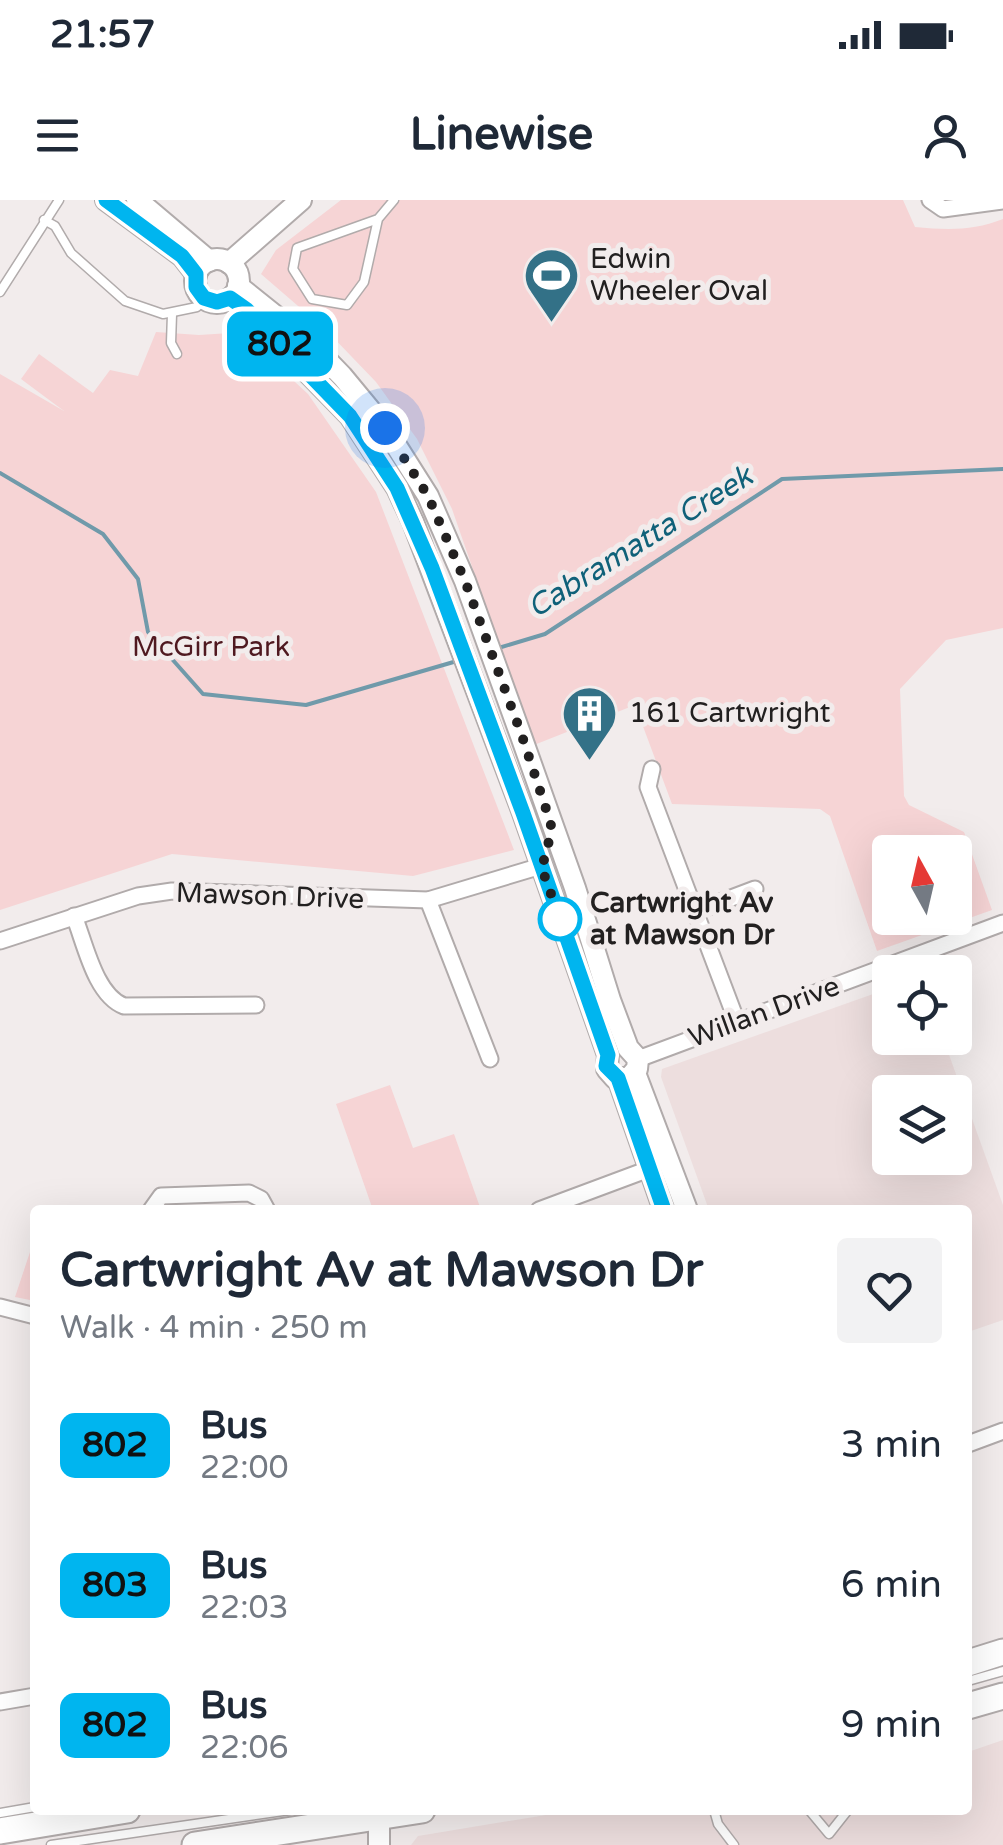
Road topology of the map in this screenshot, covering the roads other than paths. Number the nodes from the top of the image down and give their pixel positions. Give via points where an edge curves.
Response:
1 (59, 200) edge
2 (106, 200) edge
3 (137, 200) edge
4 (301, 200) edge
5 (394, 200) edge
6 (930, 200) edge
7 (1003, 201) edge
8 (378, 218) junction
9 (44, 220) junction
10 (211, 266) junction
11 (0, 292) edge
12 (234, 292) junction
13 (204, 298) junction
14 (172, 314) junction
15 (177, 354) dead end
16 (652, 769) dead end
17 (551, 824) junction
18 (541, 866) junction
19 (575, 888) junction
20 (755, 889) dead end
21 (428, 900) junction
22 (697, 911) junction
23 (74, 916) junction
24 (1003, 923) edge
25 (0, 942) edge
26 (256, 1005) dead end
27 (737, 1022) junction
28 (490, 1059) dead end
29 (625, 1063) junction
30 (654, 1124) junction
31 (649, 1169) junction
32 (155, 1205) edge
33 (264, 1205) edge
34 (554, 1205) edge
35 (662, 1205) edge
36 (686, 1205) edge
37 (0, 1307) edge
38 (30, 1315) edge
39 (1003, 1431) edge
40 (972, 1443) edge
41 (990, 1658) edge
42 (972, 1676) edge
43 (1003, 1696) edge
44 (30, 1697) edge
45 (0, 1702) edge
46 (972, 1705) edge
47 (30, 1808) edge
48 (0, 1813) edge
49 (98, 1815) edge
50 (366, 1815) edge
51 (379, 1815) edge
52 (715, 1815) edge
53 (813, 1815) edge
54 (844, 1815) edge
55 (279, 1829) edge
56 (0, 1832) edge
57 (829, 1834) junction
58 (51, 1845) edge
59 (195, 1845) edge
60 (379, 1845) edge
61 (734, 1845) edge
62 (829, 1845) edge

1 - 9 lane
2 - 10 street via 182,256
3 - 10 street
4 - 10 street
5 - 8 lane
6 - 7 street via 943,209
8 - 8 lane via 364,282 347,305 312,300 294,269 296,248
9 - 11 lane
9 - 14 lane via 126,301
10 - 12 street via 238,273
10 - 13 street via 196,287
12 - 13 street via 217,302
12 - 17 street via 313,346 385,428 428,496
12 - 18 street via 350,416 397,488
13 - 14 lane via 197,308
14 - 15 lane via 170,343
16 - 22 street via 648,787
17 - 18 street
17 - 19 street
18 - 19 street
18 - 21 street, Mawson Drive
18 - 29 street
19 - 29 street
20 - 22 street
21 - 23 street, Mawson Drive via 172,892
21 - 28 street
22 - 27 street
23 - 25 street, Mawson Drive
23 - 26 street via 112,1001
24 - 27 street, Willan Drive
27 - 29 street, Willan Drive
29 - 30 street
29 - 31 street
30 - 31 street via 656,1158
30 - 36 street
31 - 34 street
31 - 35 street
32 - 33 street via 161,1196 249,1193
37 - 38 street
39 - 40 street
41 - 42 lane
43 - 46 main road
44 - 45 street
47 - 48 lane
49 - 56 main road
50 - 55 main road
51 - 60 street
52 - 61 lane
53 - 57 lane
54 - 57 lane
55 - 58 lane
55 - 59 main road
57 - 62 lane

